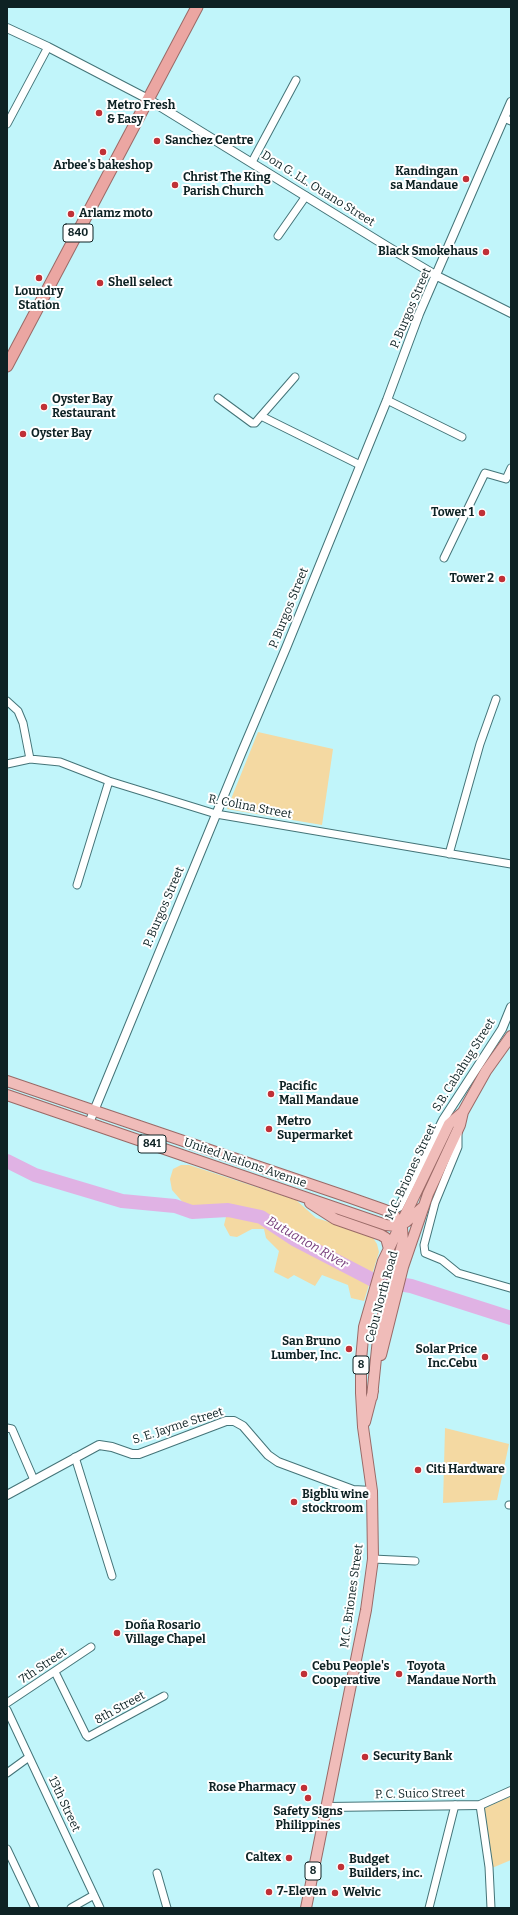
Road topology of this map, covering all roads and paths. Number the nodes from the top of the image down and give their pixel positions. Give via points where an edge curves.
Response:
1 (197, 7) edge
2 (7, 28) edge
3 (48, 47) junction
4 (296, 80) dead end
5 (148, 99) junction
6 (511, 102) edge
7 (508, 119) edge
8 (7, 124) edge
9 (252, 162) junction
10 (306, 196) junction
11 (278, 236) dead end
12 (437, 276) junction
13 (511, 313) edge
14 (7, 366) edge
15 (295, 377) dead end
16 (218, 398) dead end
17 (387, 400) junction
18 (261, 416) junction
19 (462, 437) dead end
20 (360, 465) junction
21 (511, 468) edge
22 (444, 558) dead end
23 (496, 699) dead end
24 (7, 701) edge
25 (30, 759) junction
26 (7, 764) edge
27 (110, 781) junction
28 (216, 814) junction
29 (449, 854) junction
30 (511, 864) edge
31 (77, 885) dead end
32 (511, 1008) edge
33 (511, 1036) edge
34 (7, 1081) edge
35 (7, 1094) edge
36 (94, 1111) junction
37 (463, 1112) junction
38 (89, 1123) junction
39 (458, 1130) junction
40 (296, 1194) junction
41 (424, 1206) junction
42 (385, 1210) junction
43 (401, 1225) junction
44 (389, 1249) junction
45 (400, 1266) junction
46 (510, 1288) dead end
47 (363, 1427) junction
48 (7, 1428) edge
49 (75, 1458) junction
50 (34, 1480) junction
51 (372, 1491) junction
52 (7, 1495) edge
53 (373, 1559) junction
54 (415, 1561) dead end
55 (112, 1576) dead end
56 (91, 1647) dead end
57 (55, 1672) junction
58 (164, 1696) dead end
59 (7, 1703) edge
60 (7, 1710) edge
61 (29, 1757) junction
62 (7, 1773) edge
63 (511, 1791) edge
64 (454, 1805) junction
65 (480, 1805) junction
66 (327, 1807) junction
67 (7, 1849) edge
68 (157, 1873) dead end
69 (94, 1895) junction
70 (35, 1908) edge
71 (71, 1908) edge
72 (100, 1908) edge
73 (167, 1908) edge
74 (306, 1908) edge
75 (429, 1908) edge
76 (491, 1908) edge

1 - 5 highway, 840
2 - 3 street, Don G. LL. Ouano Street
3 - 5 street, Don G. LL. Ouano Street
3 - 8 street
4 - 9 street
5 - 9 street, Don G. LL. Ouano Street
5 - 14 highway, 840
6 - 7 street, P. Burgos Street
7 - 12 street, P. Burgos Street
9 - 10 street, Don G. LL. Ouano Street
10 - 11 street
10 - 12 street, Don G. LL. Ouano Street
12 - 13 street, Don G. LL. Ouano Street
12 - 17 street, P. Burgos Street via 419,314
15 - 18 street
16 - 18 street via 252,423
17 - 19 street
17 - 20 street, P. Burgos Street
18 - 20 street
20 - 28 street, P. Burgos Street
21 - 22 street via 506,479 484,475
23 - 29 street via 480,744
24 - 25 street via 18,711 23,723
25 - 26 street, R. Colina Street
25 - 27 street, R. Colina Street via 60,762
27 - 28 street, R. Colina Street
27 - 31 street
28 - 29 street, R. Colina Street
28 - 36 street, P. Burgos Street
29 - 30 street, R. Colina Street
32 - 42 street, S.B. Cabahug Street via 502,1029 443,1120 399,1207
33 - 37 main road, M.C. Briones Street / 8 via 486,1071
34 - 36 main road, United Nations Avenue / 841
35 - 38 main road, United Nations Avenue / 841
36 - 38 street, P. Burgos Street
36 - 42 main road, United Nations Avenue / 841
37 - 39 main road, M.C. Briones Street / 8
37 - 43 main road, M.C. Briones Street / 8 via 448,1124
38 - 40 main road, United Nations Avenue / 841
39 - 41 main road, M.C. Briones Street / 8
39 - 46 street via 458,1147 435,1203 424,1245 425,1253 442,1260 458,1274
40 - 43 main road, United Nations Avenue / 841 via 386,1225
40 - 44 main road via 335,1219 383,1236
41 - 43 main road via 413,1218
41 - 45 main road, Cebu North Road / 8
42 - 43 main road via 396,1217
43 - 44 main road, M.C. Briones Street / 8
43 - 45 main road via 403,1242
44 - 47 main road, Cebu North Road / 8 via 383,1261 363,1333
45 - 47 main road, Cebu North Road / 8 via 375,1352 372,1397
47 - 51 main road, M.C. Briones Street / 8
48 - 50 street via 12,1429
49 - 50 street, S. E. Jayme Street
49 - 51 street, S. E. Jayme Street via 99,1445 139,1454 226,1421 234,1421 243,1426 268,1455 278,1462 353,1490
49 - 55 street
50 - 52 street, S. E. Jayme Street
51 - 53 main road, M.C. Briones Street / 8
53 - 54 street
53 - 66 main road, M.C. Briones Street / 8 via 366,1610
56 - 57 street, 7th Street
57 - 58 street, 8th Street via 88,1737
57 - 59 street, 7th Street
60 - 61 street, 13th Street
61 - 62 street
61 - 69 street, 13th Street
63 - 65 street, P. C. Suico Street
64 - 65 street, P. C. Suico Street
64 - 66 street, P. C. Suico Street
64 - 75 street
65 - 76 street via 489,1867
66 - 74 main road, M.C. Briones Street / 8
67 - 70 street
68 - 73 street
69 - 71 street
69 - 72 street, 13th Street

